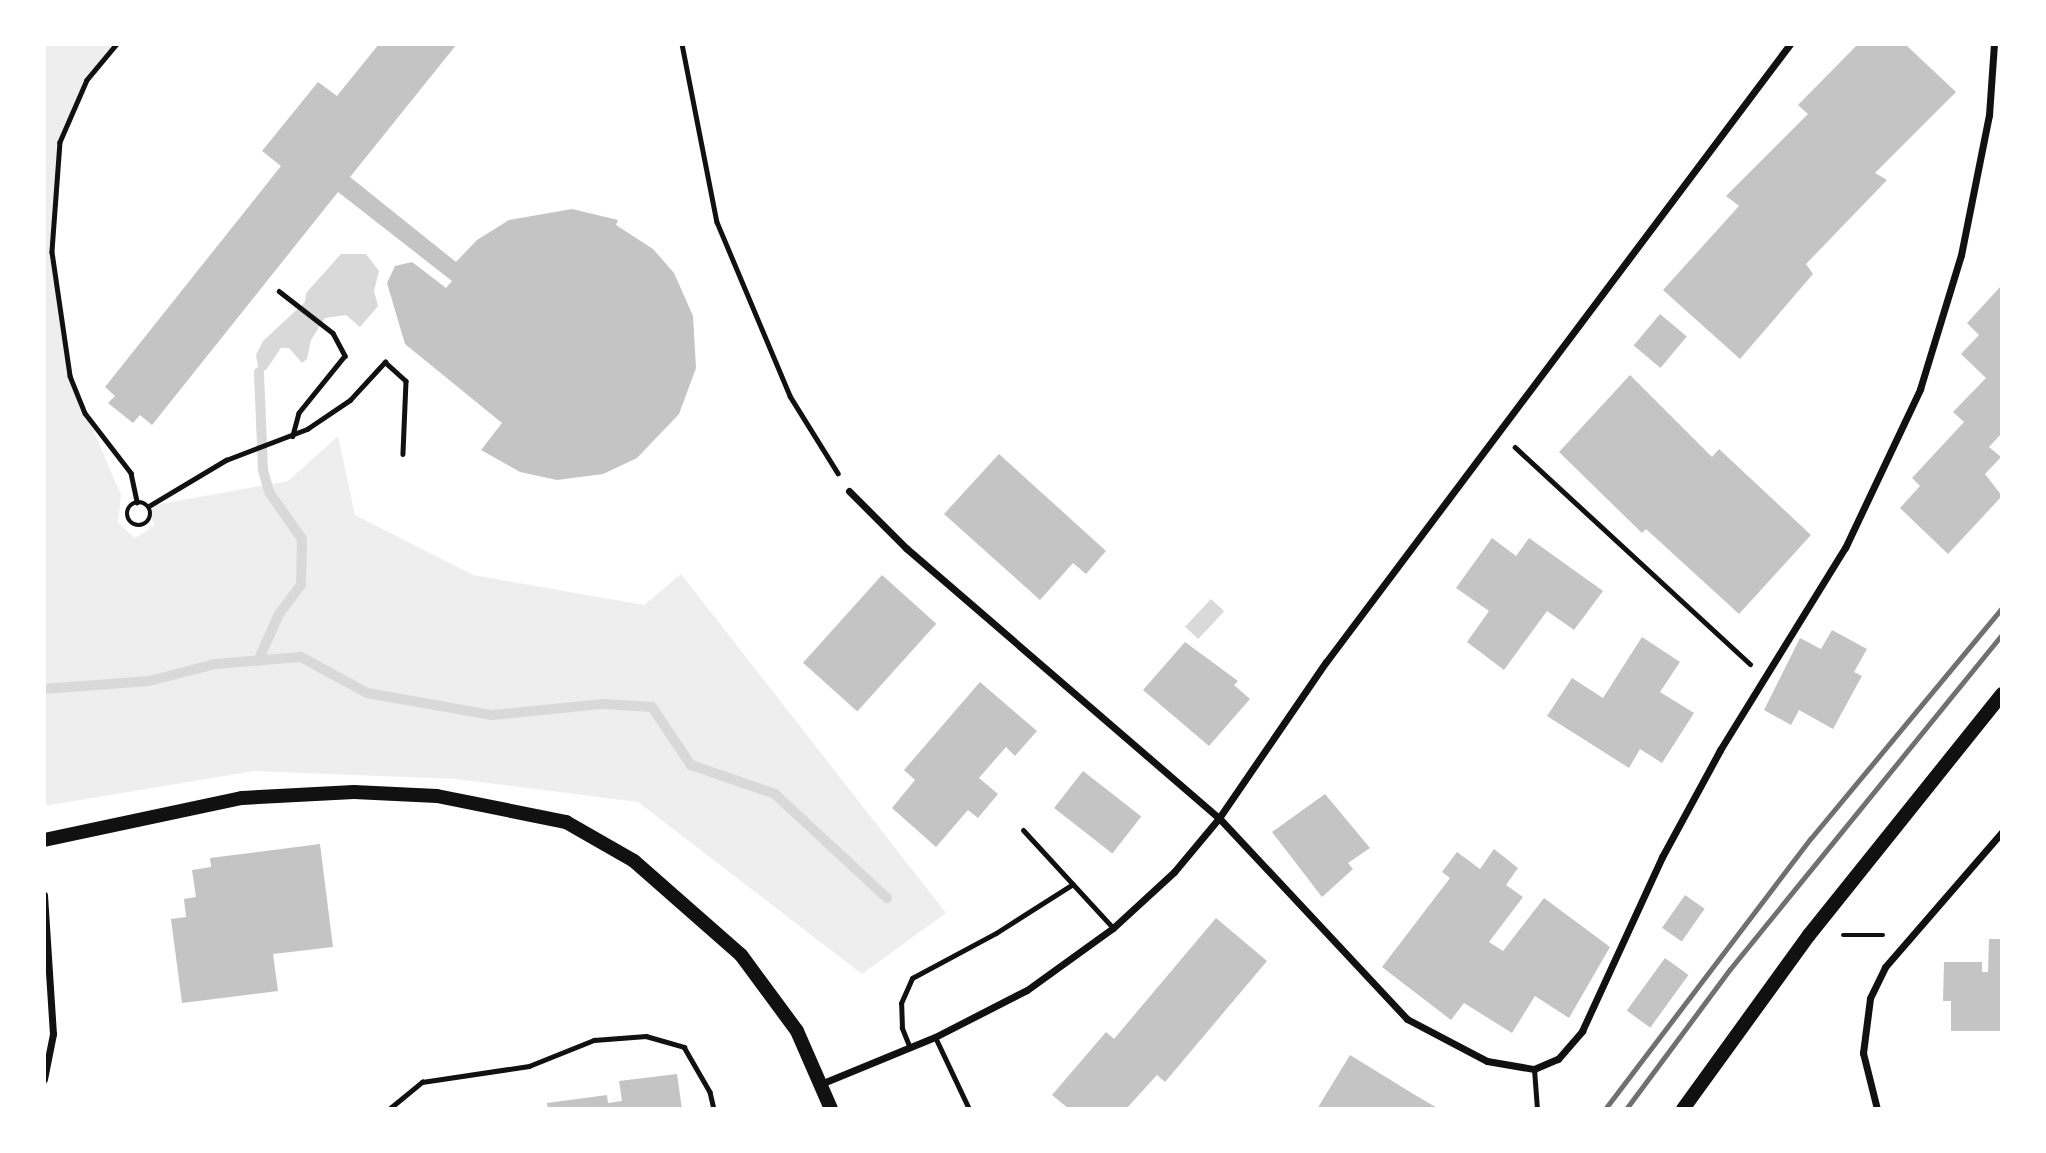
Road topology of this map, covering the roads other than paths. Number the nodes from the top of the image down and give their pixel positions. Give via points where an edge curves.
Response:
1 (1790, 44) edge
2 (1994, 44) edge
3 (849, 491) road end
4 (2002, 694) edge
5 (1219, 818) junction
6 (1023, 830) dead end
7 (2002, 832) edge
8 (44, 840) edge
9 (1073, 884) junction
10 (44, 895) edge
11 (1113, 928) junction
12 (935, 1037) junction
13 (910, 1048) junction
14 (1534, 1069) junction
15 (44, 1079) edge
16 (823, 1083) junction
17 (831, 1109) edge
18 (969, 1109) edge
19 (1537, 1109) edge
20 (1683, 1109) edge
21 (1877, 1109) edge

1 - 5 street via 1501,435 1326,662
2 - 14 street via 1989,115 1961,255 1920,389 1845,548 1764,677 1662,857 1582,1031 1558,1059
3 - 5 street via 906,548
4 - 20 main road via 1809,935
5 - 11 street via 1174,872
5 - 14 street via 1407,1019 1487,1061
6 - 9 lane
7 - 21 street via 1885,967 1870,998 1863,1053
8 - 16 main road via 242,798 354,792 437,796 566,822 634,861 741,955 797,1031
9 - 11 lane
9 - 13 lane via 912,978 901,1003 902,1028
10 - 15 street via 53,1034
11 - 12 street via 1027,990
12 - 13 street
12 - 18 lane
13 - 16 street
14 - 19 lane
16 - 17 main road

